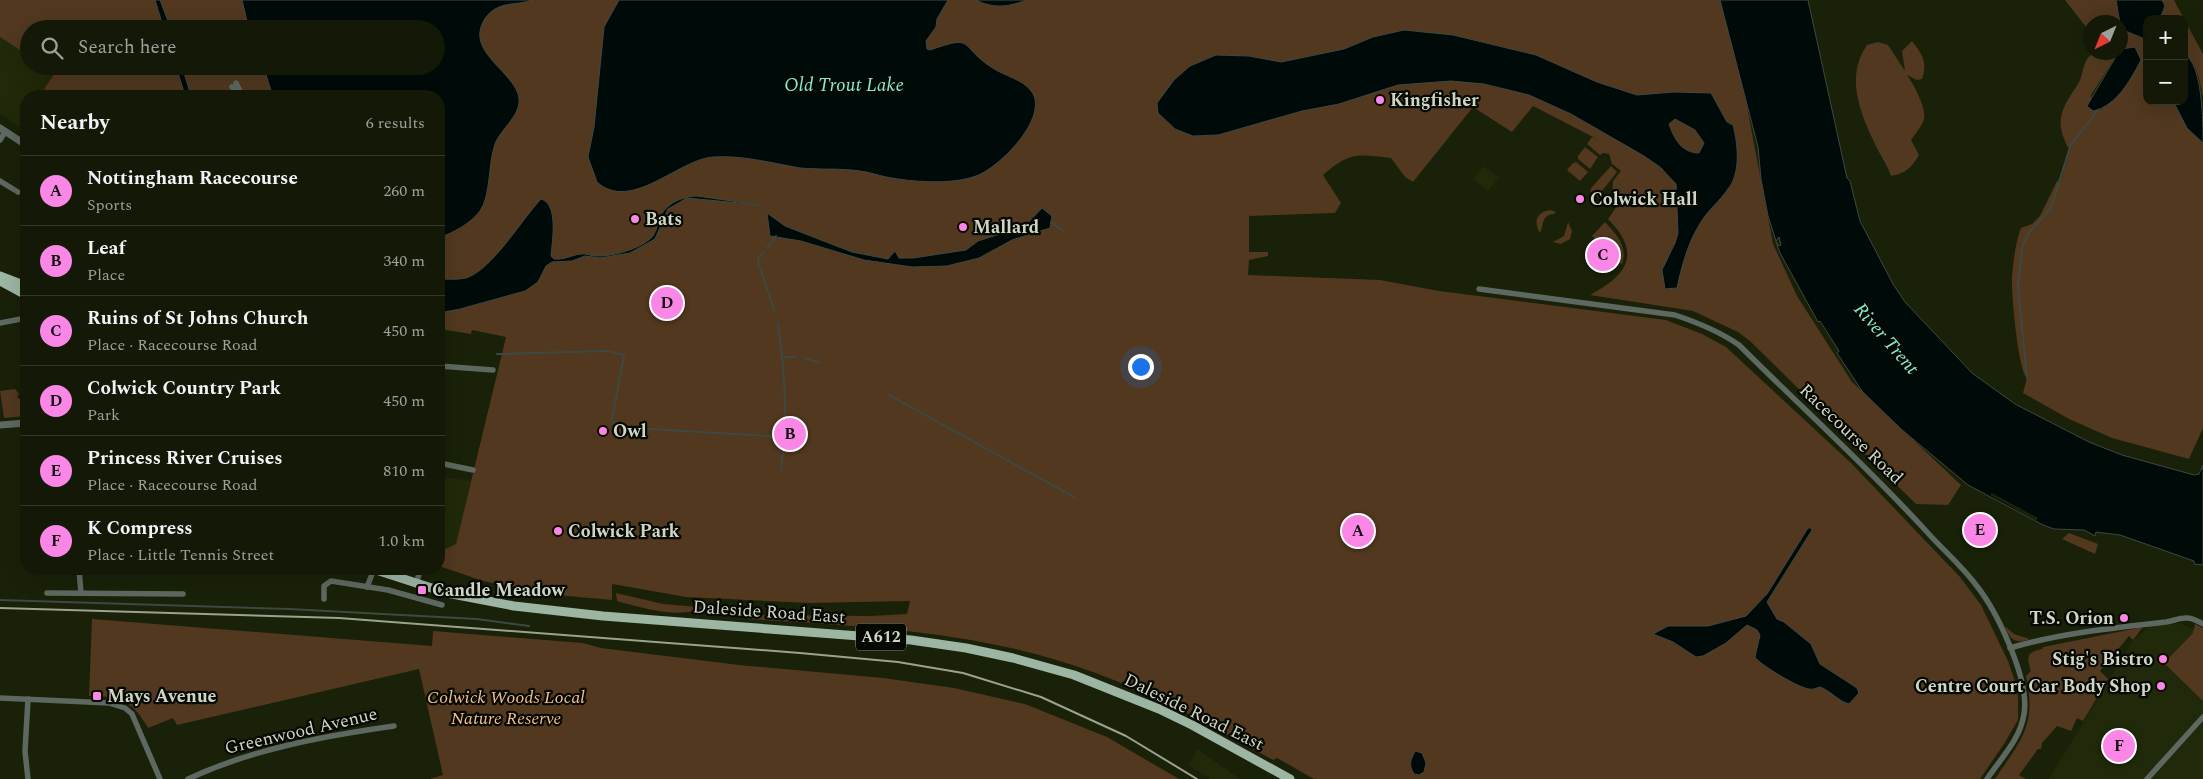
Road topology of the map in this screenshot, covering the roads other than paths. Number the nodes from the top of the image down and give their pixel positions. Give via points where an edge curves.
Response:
1 (234, 85) dead end
2 (238, 90) edge
3 (3, 130) edge
4 (0, 140) edge
5 (20, 142) edge
6 (0, 181) edge
7 (8, 186) junction
8 (4, 192) dead end
9 (18, 192) dead end
10 (0, 276) edge
11 (0, 282) edge
12 (20, 284) edge
13 (1479, 289) dead end
14 (20, 292) edge
15 (20, 319) edge
16 (0, 323) edge
17 (445, 366) edge
18 (493, 370) dead end
19 (20, 423) edge
20 (0, 424) edge
21 (445, 464) edge
22 (473, 470) dead end
23 (80, 575) edge
24 (371, 575) edge
25 (391, 575) edge
26 (419, 575) edge
27 (416, 583) junction
28 (367, 587) junction
29 (47, 593) dead end
30 (81, 593) junction
31 (183, 594) dead end
32 (324, 599) dead end
33 (439, 605) dead end
34 (2203, 624) edge
35 (2010, 648) junction
36 (0, 698) edge
37 (28, 699) junction
38 (2203, 718) edge
39 (394, 726) dead end
40 (28, 779) edge
41 (160, 779) edge
42 (188, 779) edge
43 (1290, 779) edge
44 (1987, 779) edge
45 (2147, 779) edge

1 - 2 street
3 - 4 street
3 - 5 street
6 - 7 street
7 - 8 street
7 - 9 street
10 - 12 main road
11 - 14 main road
13 - 35 street, Racecourse Road via 1675,315 1722,334 1739,346 1832,435 1976,584
15 - 16 street
17 - 18 street
19 - 20 street
21 - 22 street
23 - 30 street
24 - 28 street
25 - 27 main road, Daleside Road East / A612
26 - 27 street
27 - 43 main road, Daleside Road East / A612 via 446,593 548,610 911,640 1004,656 1074,675 1159,709
28 - 32 street via 331,581 324,586
28 - 33 street via 404,593
29 - 30 street
30 - 31 street
34 - 35 street via 2192,618 2143,623
35 - 44 street, Racecourse Road via 2022,678 2024,713 2015,741
36 - 37 street
37 - 40 street via 25,751
37 - 41 street via 109,703 125,708 132,714
38 - 45 street
39 - 42 street, Greenwood Avenue via 239,758

